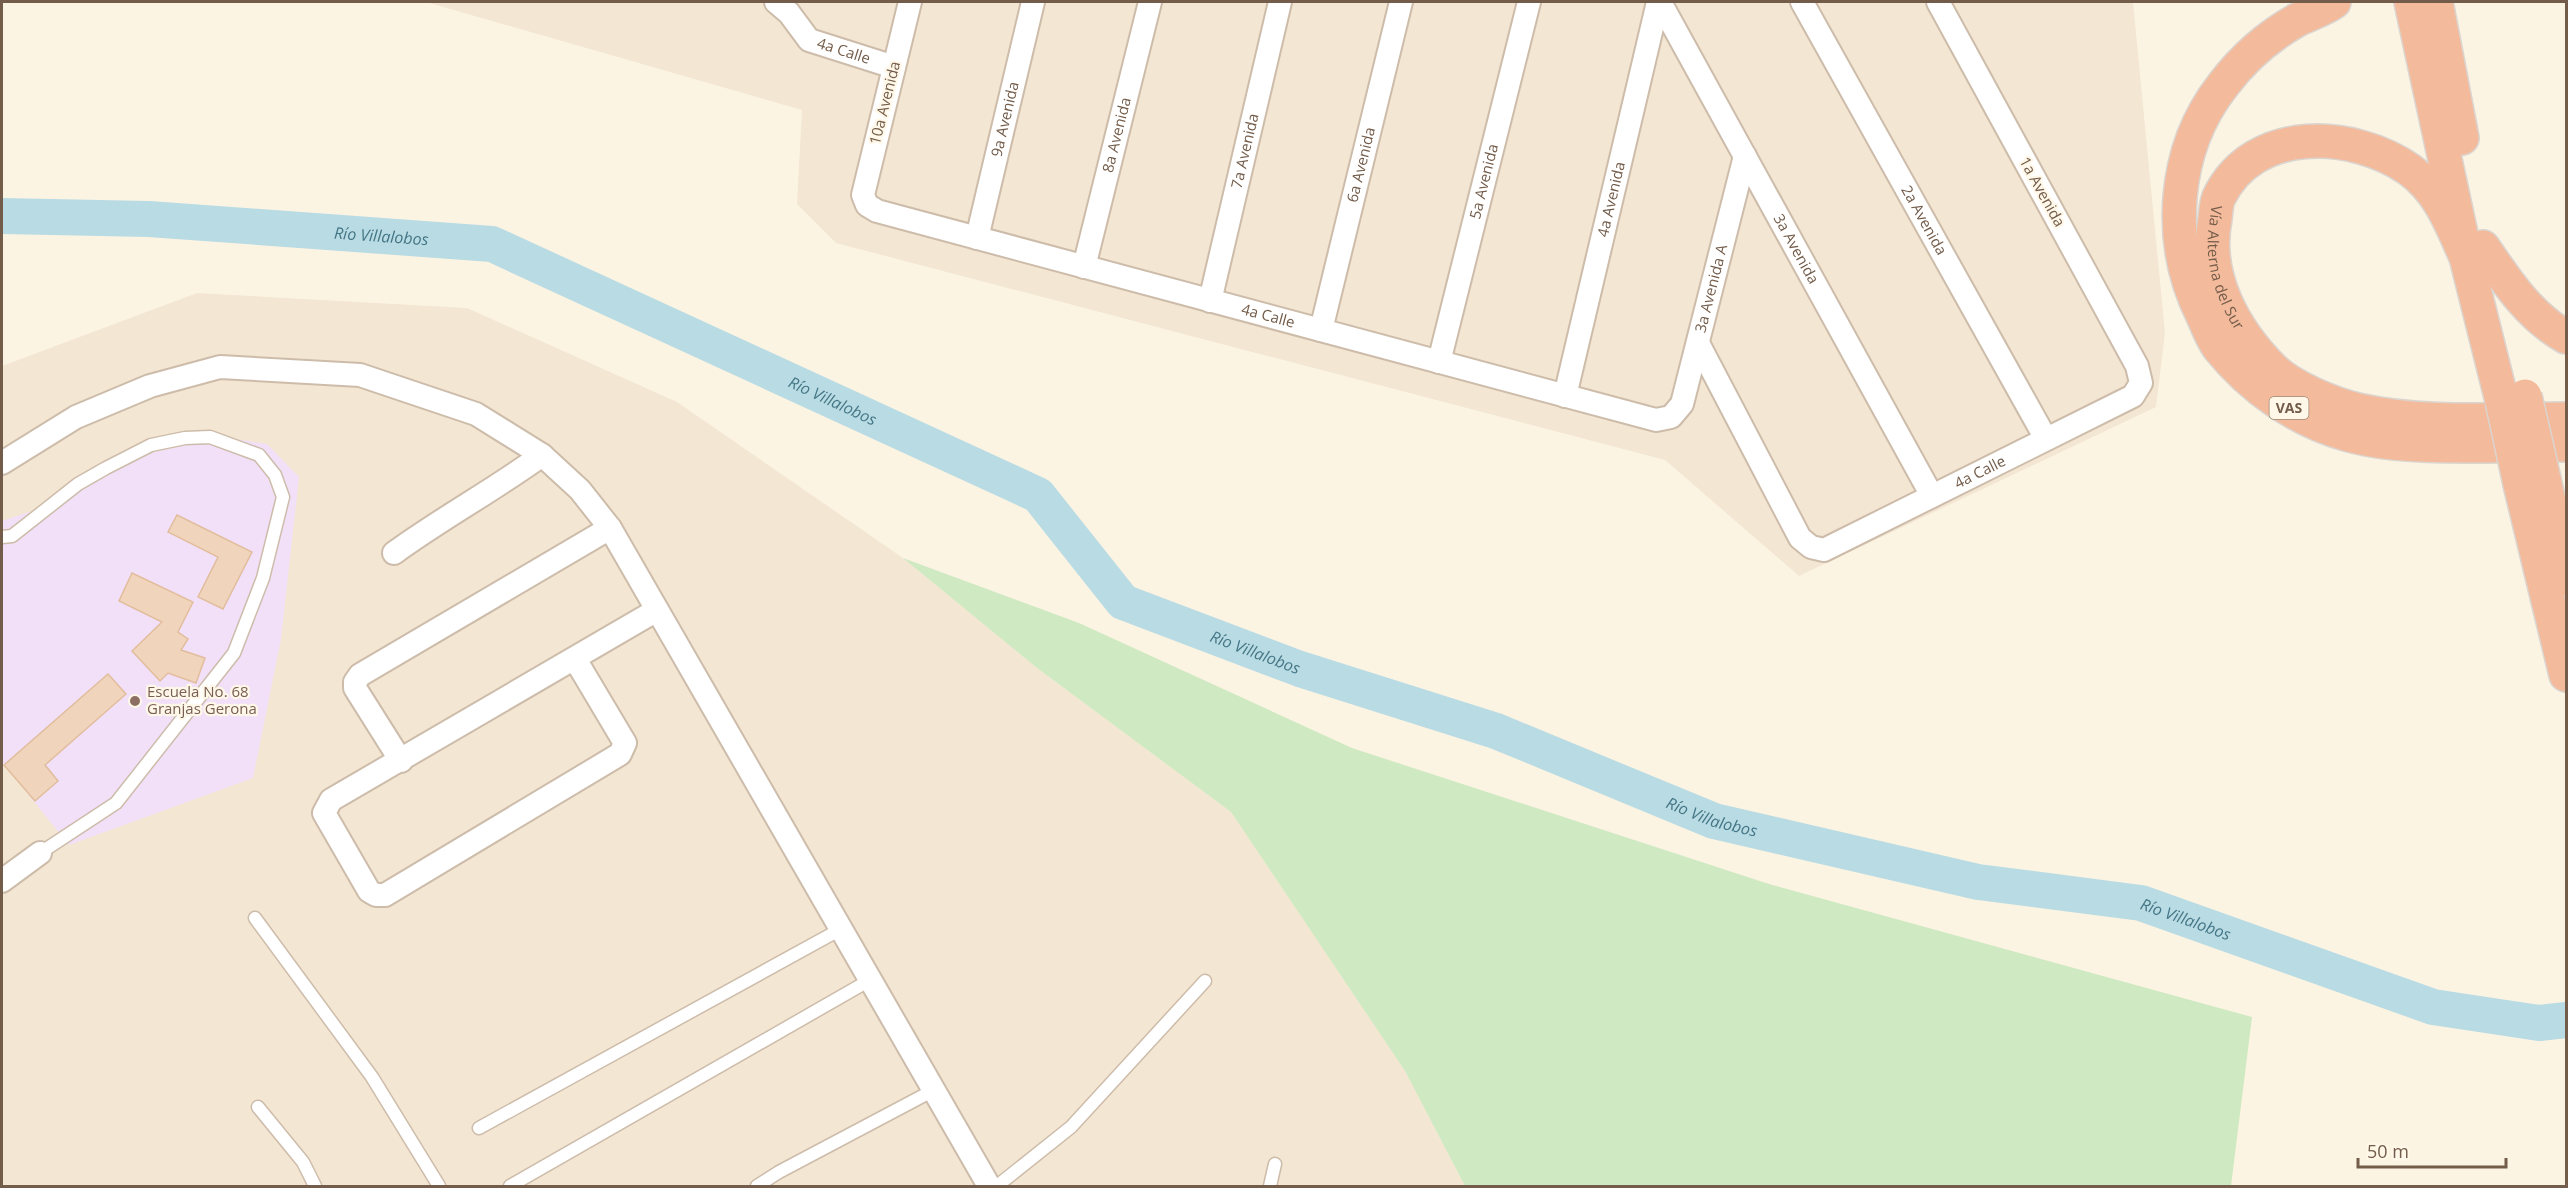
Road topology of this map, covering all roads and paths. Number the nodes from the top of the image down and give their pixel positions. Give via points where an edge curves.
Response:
1 (910, 2) edge
2 (1034, 2) edge
3 (1150, 2) edge
4 (1280, 2) edge
5 (1401, 2) edge
6 (1529, 2) edge
7 (1659, 2) edge
8 (1802, 2) edge
9 (1938, 2) edge
10 (2334, 2) edge
11 (2411, 2) edge
12 (2436, 2) edge
13 (786, 5) edge
14 (894, 67) junction
15 (1745, 156) junction
16 (867, 205) joint
17 (977, 238) junction
18 (2474, 252) junction
19 (1084, 267) junction
20 (1210, 301) junction
21 (1321, 330) junction
22 (2566, 337) edge
23 (1698, 343) junction
24 (1439, 362) junction
25 (2140, 383) joint
26 (1565, 396) junction
27 (1671, 417) joint
28 (2566, 419) edge
29 (2046, 439) junction
30 (2566, 445) edge
31 (542, 455) junction
32 (2, 463) edge
33 (2532, 482) junction
34 (1932, 496) junction
35 (610, 528) junction
36 (2, 537) edge
37 (394, 553) dead end
38 (2566, 579) edge
39 (657, 610) junction
40 (574, 658) junction
41 (2566, 675) edge
42 (401, 761) junction
43 (40, 853) joint
44 (2, 881) edge
45 (255, 918) dead end
46 (841, 929) junction
47 (870, 980) junction
48 (1205, 981) dead end
49 (934, 1090) junction
50 (258, 1107) dead end
51 (479, 1128) dead end
52 (1275, 1164) dead end
53 (315, 1186) edge
54 (439, 1186) edge
55 (510, 1186) edge
56 (757, 1186) edge
57 (989, 1186) edge
58 (997, 1186) edge
59 (1270, 1186) edge

1 - 14 street, 10a Avenida
2 - 17 street, 9a Avenida
3 - 19 street, 8a Avenida
4 - 20 street, 7a Avenida
5 - 21 street, 6a Avenida
6 - 24 street, 5a Avenida
7 - 15 street, 3a Avenida
7 - 26 street, 4a Avenida
8 - 29 street, 2a Avenida
9 - 25 street, 1a Avenida via 2137,366
10 - 30 highway, Vía Alterna del Sur / VAS via 2253,49 2221,86 2196,128 2181,182 2179,240 2193,298 2218,347 2257,389 2302,416 2349,435 2410,444
11 - 18 highway, Vía Alterna del Sur / VAS
12 - 18 highway, Vía Alterna del Sur / VAS
13 - 14 street, 4a Calle via 798,29 809,40
14 - 16 street, 10a Avenida via 863,195
15 - 23 street, 3a Avenida A
15 - 34 street, 3a Avenida
16 - 17 street, 4a Calle
17 - 19 street, 4a Calle
18 - 22 highway via 2527,307
18 - 28 highway, Vía Alterna del Sur / VAS via 2440,200 2410,170 2366,148 2310,140 2274,146 2237,171 2218,197 2210,242 2219,287 2241,331 2274,370 2316,395 2357,410 2410,418
18 - 33 highway, Vía Alterna del Sur / VAS, bridge
19 - 20 street, 4a Calle
20 - 21 street, 4a Calle
21 - 24 street, 4a Calle
23 - 27 street, 3a Avenida A via 1682,404
23 - 34 street, 4a Calle via 1800,538 1810,548 1824,550
24 - 26 street, 4a Calle
25 - 29 street, 4a Calle via 2133,396
26 - 27 street, 4a Calle via 1656,420
29 - 34 street, 4a Calle
31 - 32 street via 476,414 360,375 220,367 150,386 76,417
31 - 35 street via 580,490
31 - 37 street via 495,490
33 - 38 highway, Vía Alterna del Sur / VAS
33 - 41 highway, Vía Alterna del Sur / VAS via 2554,627
35 - 39 street
35 - 42 street via 360,675 355,688
36 - 43 lane via 12,536 70,490 106,468 151,445 185,438 210,437 259,455 275,475 283,497 263,578 234,653 116,803
39 - 40 street
39 - 46 street
40 - 42 street
40 - 42 street via 625,743 620,754 385,895 376,895 369,891 324,813 332,800
43 - 44 street
45 - 54 lane via 372,1077
46 - 47 street
46 - 51 lane
47 - 49 street
47 - 55 lane
48 - 58 lane via 1071,1127
49 - 56 lane
49 - 57 street
50 - 53 lane via 303,1162
52 - 59 lane

